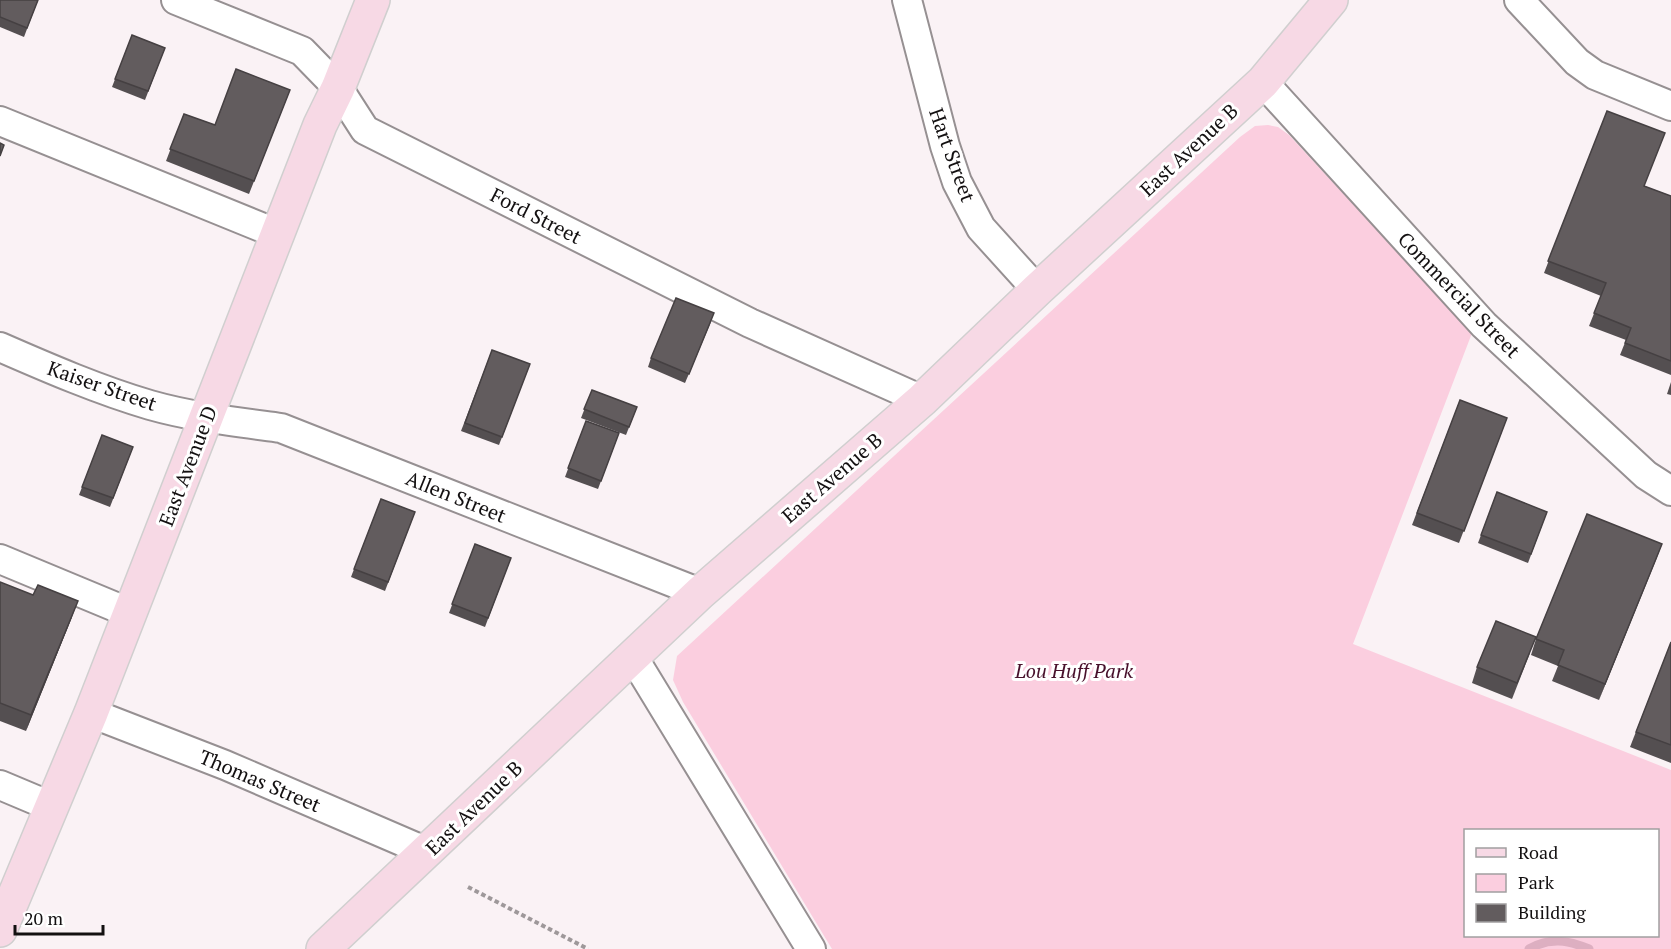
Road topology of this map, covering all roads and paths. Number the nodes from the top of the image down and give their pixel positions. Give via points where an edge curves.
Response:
1 (176, 0) edge
2 (373, 0) edge
3 (907, 0) edge
4 (1331, 0) edge
5 (1519, 0) edge
6 (1263, 82) junction
7 (338, 88) junction
8 (1671, 106) edge
9 (0, 121) edge
10 (278, 234) junction
11 (1037, 290) junction
12 (0, 346) edge
13 (922, 400) junction
14 (207, 418) junction
15 (1671, 492) edge
16 (0, 559) edge
17 (700, 593) junction
18 (130, 613) junction
19 (633, 657) junction
20 (91, 714) junction
21 (0, 785) edge
22 (50, 806) junction
23 (428, 852) junction
24 (468, 887) dead end
25 (0, 930) edge
26 (324, 949) edge
27 (588, 949) edge
28 (811, 949) edge

1 - 7 street, Ford Street via 302,51
2 - 7 main road, East Avenue D
3 - 11 street, Hart Street via 957,183 981,228
4 - 6 main road, East Avenue B
5 - 8 street via 1577,62 1595,75
6 - 11 main road, East Avenue B
6 - 15 street, Commercial Street via 1484,325 1646,475
7 - 10 main road, East Avenue D
7 - 13 street, Ford Street via 365,130 750,323
9 - 10 street
10 - 14 main road, East Avenue D
11 - 13 main road, East Avenue B
12 - 14 street, Kaiser Street via 149,405
13 - 17 main road, East Avenue B
14 - 17 street, Allen Street via 281,428
14 - 18 main road, East Avenue D
16 - 18 street
17 - 19 main road, East Avenue B
18 - 20 main road, East Avenue D
19 - 23 main road, East Avenue B
19 - 28 street
20 - 22 main road, East Avenue D
20 - 23 street, Thomas Street via 225,765
21 - 22 street
22 - 25 main road, East Avenue D
23 - 26 main road, East Avenue B
24 - 27 path

